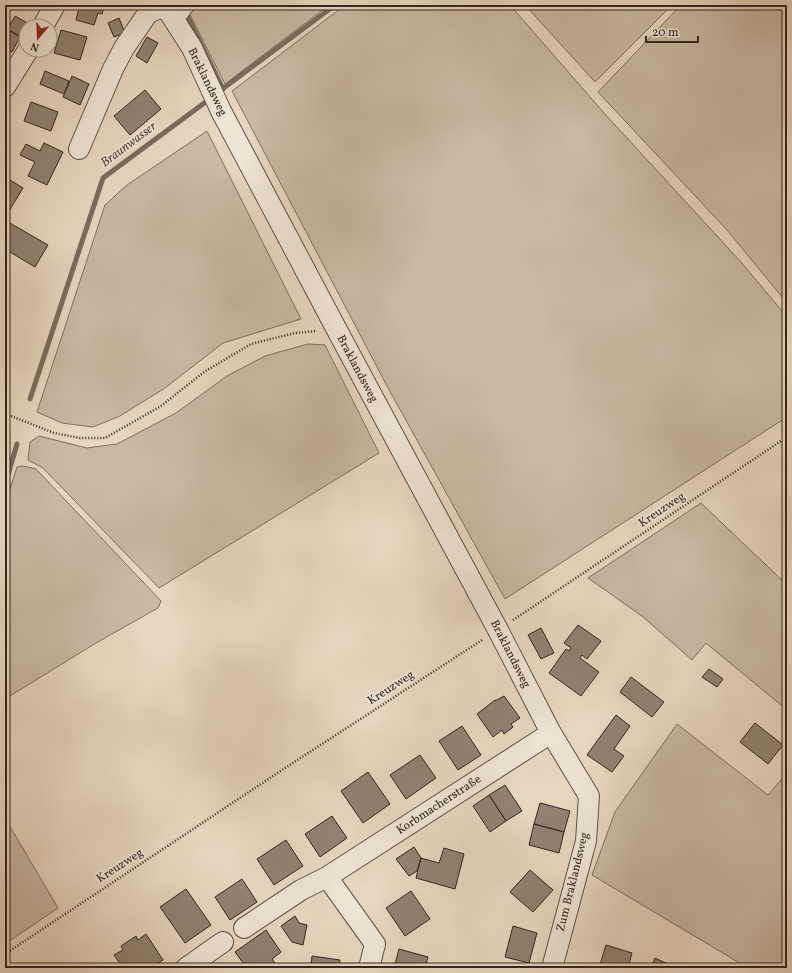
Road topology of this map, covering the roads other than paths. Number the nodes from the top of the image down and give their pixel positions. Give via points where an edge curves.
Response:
1 (56, 5) edge
2 (190, 5) edge
3 (160, 6) edge
4 (48, 18) edge
5 (176, 24) junction
6 (23, 58) edge
7 (5, 87) edge
8 (78, 149) dead end
9 (551, 733) junction
10 (327, 877) junction
11 (244, 928) dead end
12 (223, 942) dead end
13 (186, 968) edge
14 (369, 968) edge
15 (552, 968) edge

1 - 4 street
2 - 5 lane
3 - 5 street, Braklandsweg via 169,12
3 - 8 street, Braklandsweg via 148,13 124,48
5 - 9 street, Braklandsweg via 192,48 221,111
6 - 7 street
9 - 10 street, Korbmacherstraße
9 - 15 street, Zum Braklandsweg via 588,796 586,841
10 - 11 street, Korbmacherstraße via 301,890
10 - 14 street via 375,944
12 - 13 street

